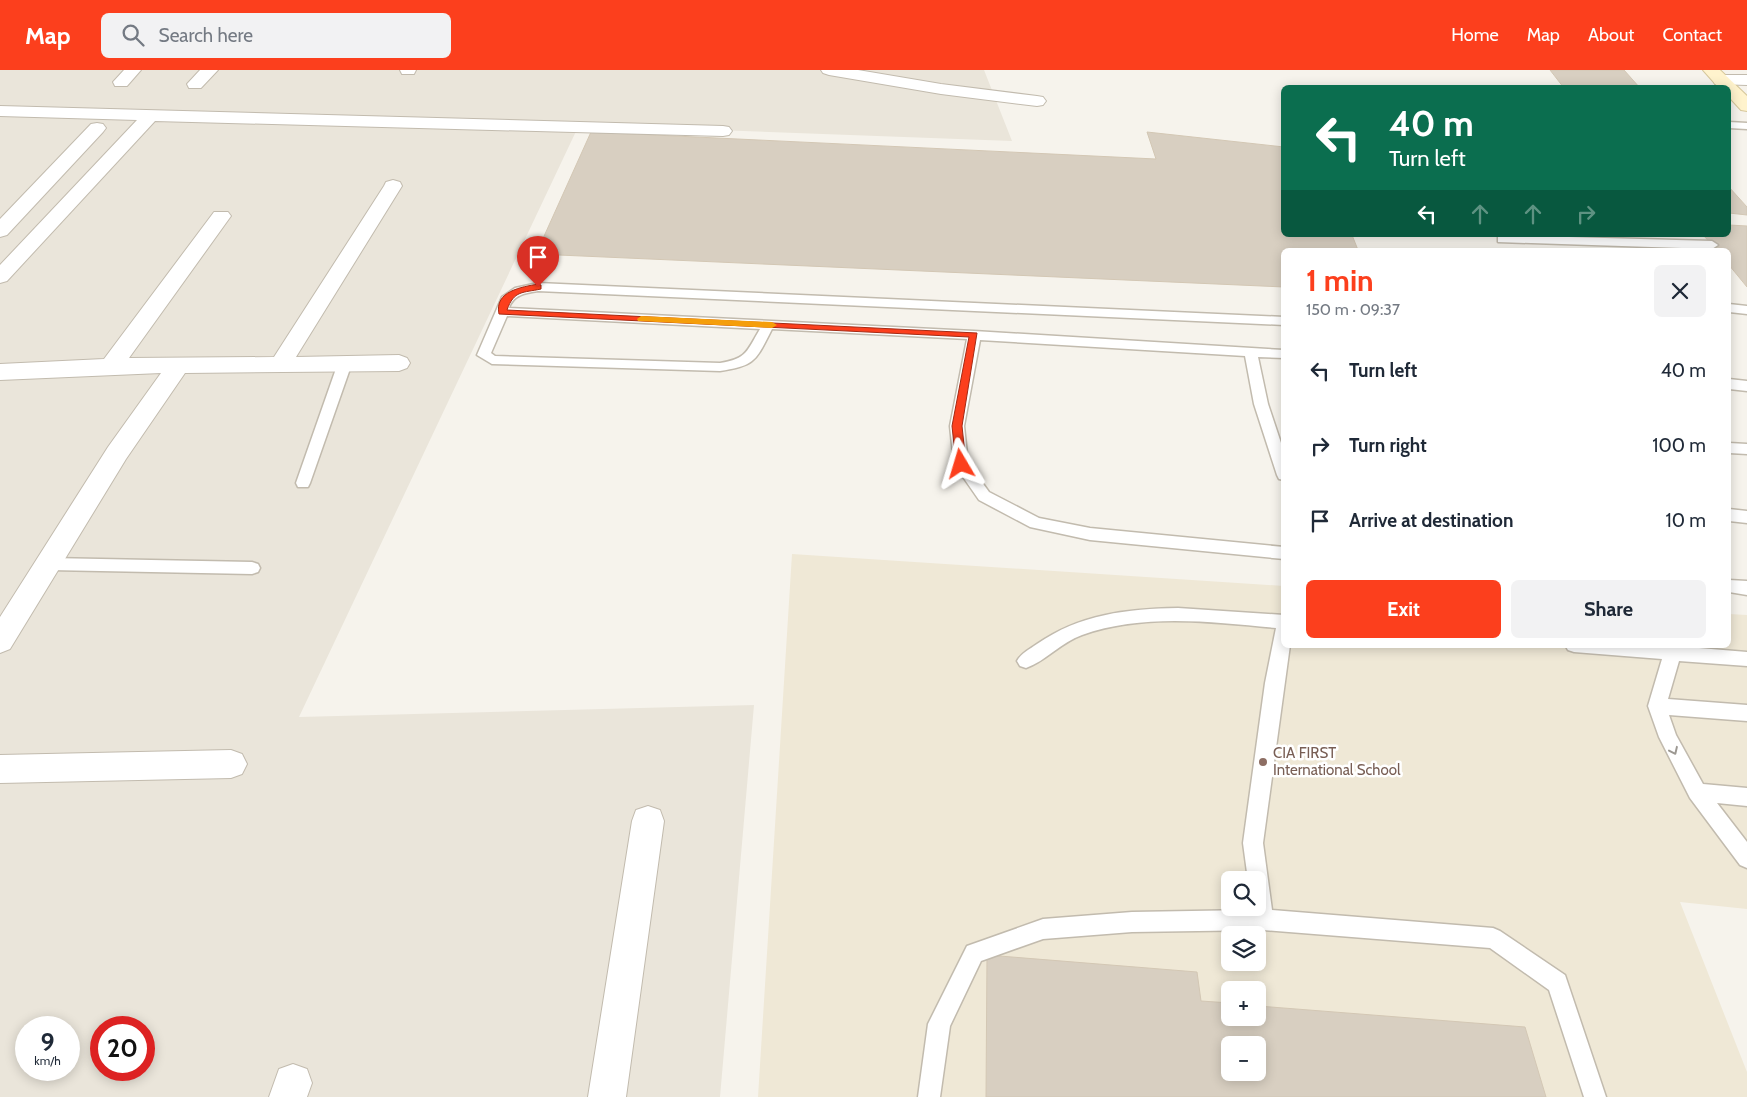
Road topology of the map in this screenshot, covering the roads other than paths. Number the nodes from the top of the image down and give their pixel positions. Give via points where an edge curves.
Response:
1 (210, 70) edge
2 (829, 70) edge
3 (1747, 80) edge
4 (195, 84) dead end
5 (1728, 84) edge
6 (1731, 87) edge
7 (1037, 101) dead end
8 (1747, 106) edge
9 (0, 111) edge
10 (151, 115) junction
11 (1731, 125) edge
12 (1747, 126) edge
13 (97, 128) dead end
14 (723, 131) dead end
15 (393, 186) dead end
16 (221, 216) dead end
17 (0, 231) edge
18 (1502, 239) dead end
19 (1712, 244) dead end
20 (0, 276) edge
21 (1731, 308) edge
22 (1747, 310) edge
23 (502, 312) junction
24 (1281, 321) edge
25 (768, 325) junction
26 (974, 335) junction
27 (1251, 354) junction
28 (1281, 354) edge
29 (281, 363) junction
30 (345, 363) junction
31 (399, 363) dead end
32 (178, 365) junction
33 (111, 366) junction
34 (0, 372) edge
35 (1731, 384) edge
36 (1747, 386) edge
37 (1731, 448) edge
38 (1747, 449) edge
39 (1281, 467) edge
40 (303, 483) dead end
41 (1731, 515) edge
42 (1747, 517) edge
43 (1281, 553) edge
44 (50, 564) junction
45 (252, 568) dead end
46 (1731, 586) edge
47 (1747, 588) edge
48 (1281, 622) edge
49 (0, 641) edge
50 (1281, 645) edge
51 (1607, 648) edge
52 (1672, 654) junction
53 (1747, 660) edge
54 (1026, 661) dead end
55 (1658, 706) junction
56 (1747, 713) edge
57 (231, 764) dead end
58 (2, 771) edge
59 (1697, 792) junction
60 (1747, 797) edge
61 (648, 821) dead end
62 (1747, 858) edge
63 (1263, 920) junction
64 (607, 1097) edge
65 (929, 1097) edge
66 (1594, 1097) edge

1 - 4 street
2 - 7 street
3 - 5 street
6 - 8 main road
9 - 10 street
10 - 14 street
10 - 20 street
11 - 12 lane
13 - 17 street
15 - 29 street
16 - 33 street
18 - 19 lane
21 - 22 lane
23 - 24 lane via 507,298 515,291 538,287
23 - 25 lane
23 - 25 lane via 484,355 492,360 720,368 741,364 753,353
25 - 26 lane
26 - 27 lane
26 - 43 lane via 957,426 961,464 984,496 1035,523 1090,534
27 - 28 lane
27 - 39 lane via 1261,404
29 - 30 street
29 - 32 street
30 - 31 street
30 - 40 lane
32 - 33 street
32 - 44 street via 116,453
33 - 34 street
35 - 36 lane
37 - 38 lane
41 - 42 lane
44 - 45 lane
44 - 49 street
46 - 47 lane
48 - 54 lane via 1162,616 1113,620 1074,630
50 - 63 lane via 1253,843
51 - 52 lane
52 - 53 lane
52 - 55 lane
55 - 56 lane
55 -> 59 lane via 1675,754
57 - 58 street
59 - 60 lane
59 - 62 lane
61 - 64 street
63 - 65 lane via 1132,922 1043,929 974,953 939,1024
63 - 66 lane via 1494,938 1557,983

